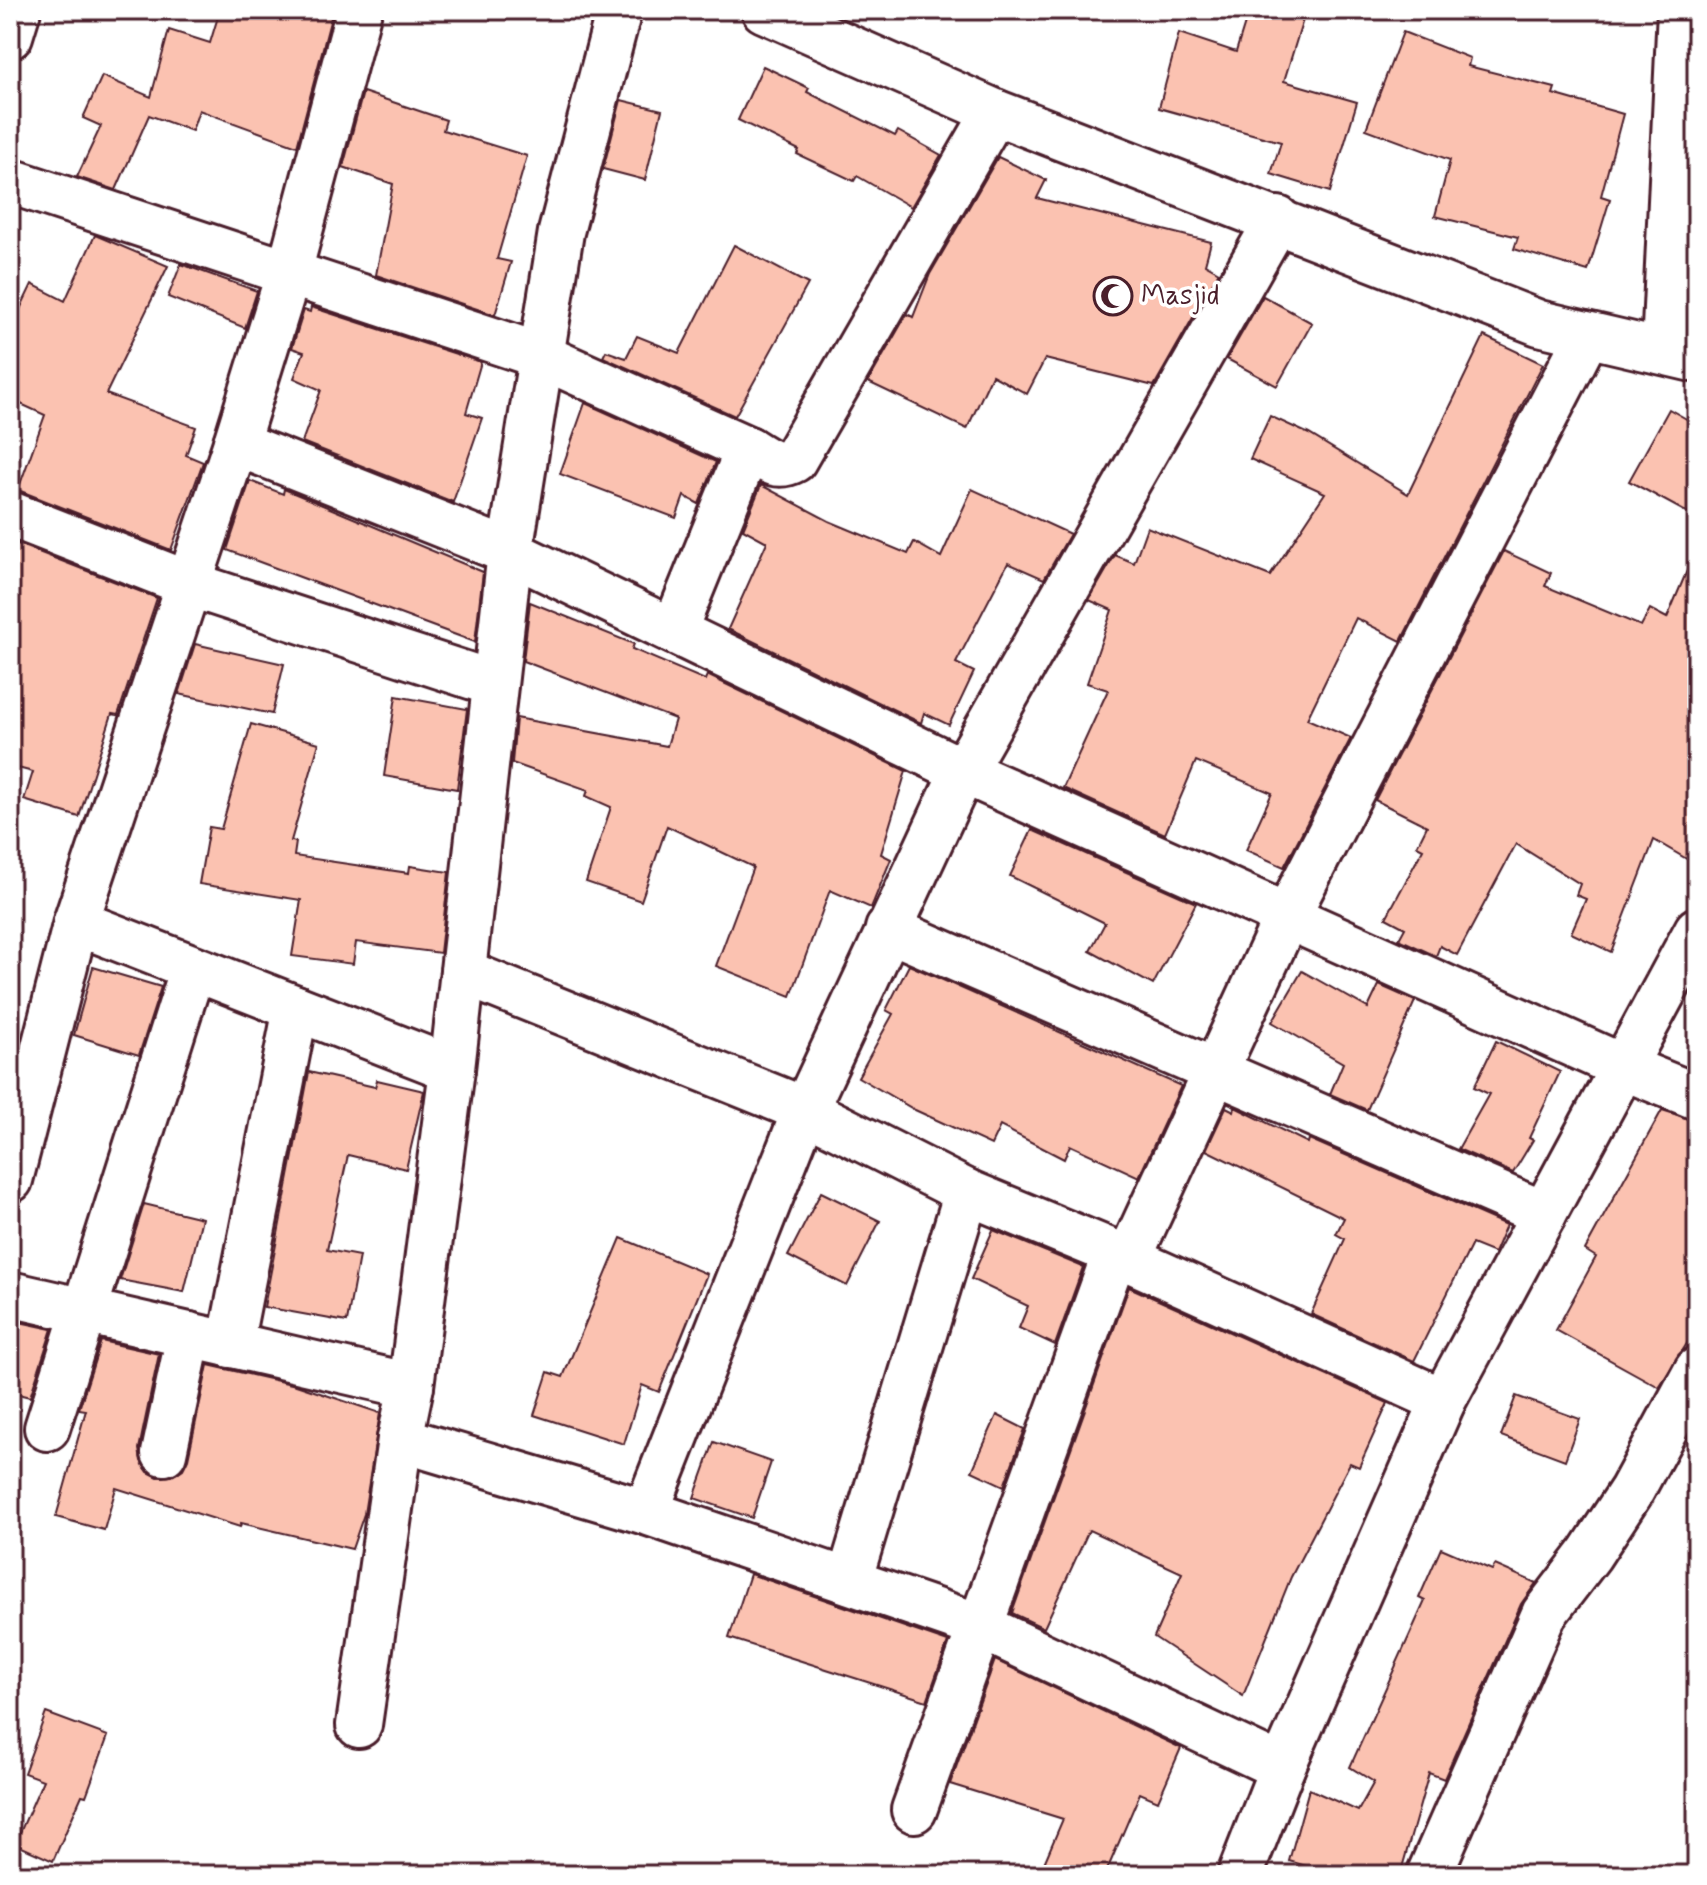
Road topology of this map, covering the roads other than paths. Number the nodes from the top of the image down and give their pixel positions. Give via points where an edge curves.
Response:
1 (18, 10) edge
2 (359, 10) edge
3 (619, 10) edge
4 (764, 10) edge
5 (1680, 10) edge
6 (10, 36) edge
7 (995, 112) junction
8 (10, 181) edge
9 (1278, 219) junction
10 (289, 272) junction
11 (1587, 336) junction
12 (1680, 355) edge
13 (541, 356) junction
14 (236, 443) junction
15 (748, 449) junction
16 (10, 514) edge
17 (510, 552) junction
18 (189, 584) junction
19 (674, 631) junction
20 (495, 684) junction
21 (963, 771) junction
22 (1288, 914) junction
23 (76, 922) junction
24 (888, 929) junction
25 (1697, 930) edge
26 (193, 968) junction
27 (463, 972) junction
28 (296, 1008) junction
29 (1623, 1067) junction
30 (452, 1069) junction
31 (1216, 1069) junction
32 (1697, 1097) edge
33 (805, 1110) junction
34 (10, 1180) edge
35 (967, 1192) junction
36 (1544, 1214) junction
37 (1122, 1256) junction
38 (10, 1294) edge
39 (84, 1313) junction
40 (209, 1340) junction
41 (1697, 1370) edge
42 (411, 1386) junction
43 (1443, 1401) junction
44 (47, 1428) dead end
45 (400, 1439) junction
46 (164, 1453) dead end
47 (646, 1512) junction
48 (849, 1581) junction
49 (982, 1627) junction
50 (359, 1725) dead end
51 (1282, 1768) junction
52 (914, 1810) dead end
53 (1240, 1875) edge
54 (1429, 1875) edge

1 - 6 street
2 - 10 street
3 - 13 street via 561,232
4 - 7 street
5 - 12 street
7 - 9 street
7 - 15 street via 794,460 773,464
8 - 10 street
9 - 11 street via 1539,323
9 - 21 street
10 - 13 street
10 - 14 street
11 - 12 street
11 - 22 street
13 - 15 street
13 - 17 street
14 - 17 street
14 - 18 street
15 - 19 street
16 - 18 street
17 - 19 street
17 - 20 street
18 - 20 street
18 - 23 street
19 - 21 street
20 - 27 street
21 - 22 street
21 - 24 street
22 - 29 street
22 - 31 street
23 - 26 street
23 - 34 street
24 - 31 street
24 - 33 street
25 - 29 street
26 - 28 street
26 - 39 street
27 - 30 street
27 - 33 street
28 - 30 street
28 - 40 street
29 - 32 street
29 - 36 street
30 - 42 street
31 - 36 street
31 - 37 street
33 - 35 street
33 - 47 street
35 - 37 street
35 - 48 street
36 - 43 street
37 - 43 street
37 - 49 street
38 - 39 street
39 - 40 street
39 - 44 street
40 - 42 street
40 - 46 street
41 - 54 street via 1632,1490 1544,1614
42 - 45 street
43 - 51 street
45 - 47 street
45 - 50 street
47 - 48 street
48 - 49 street
49 - 51 street
49 - 52 street
51 - 53 street

